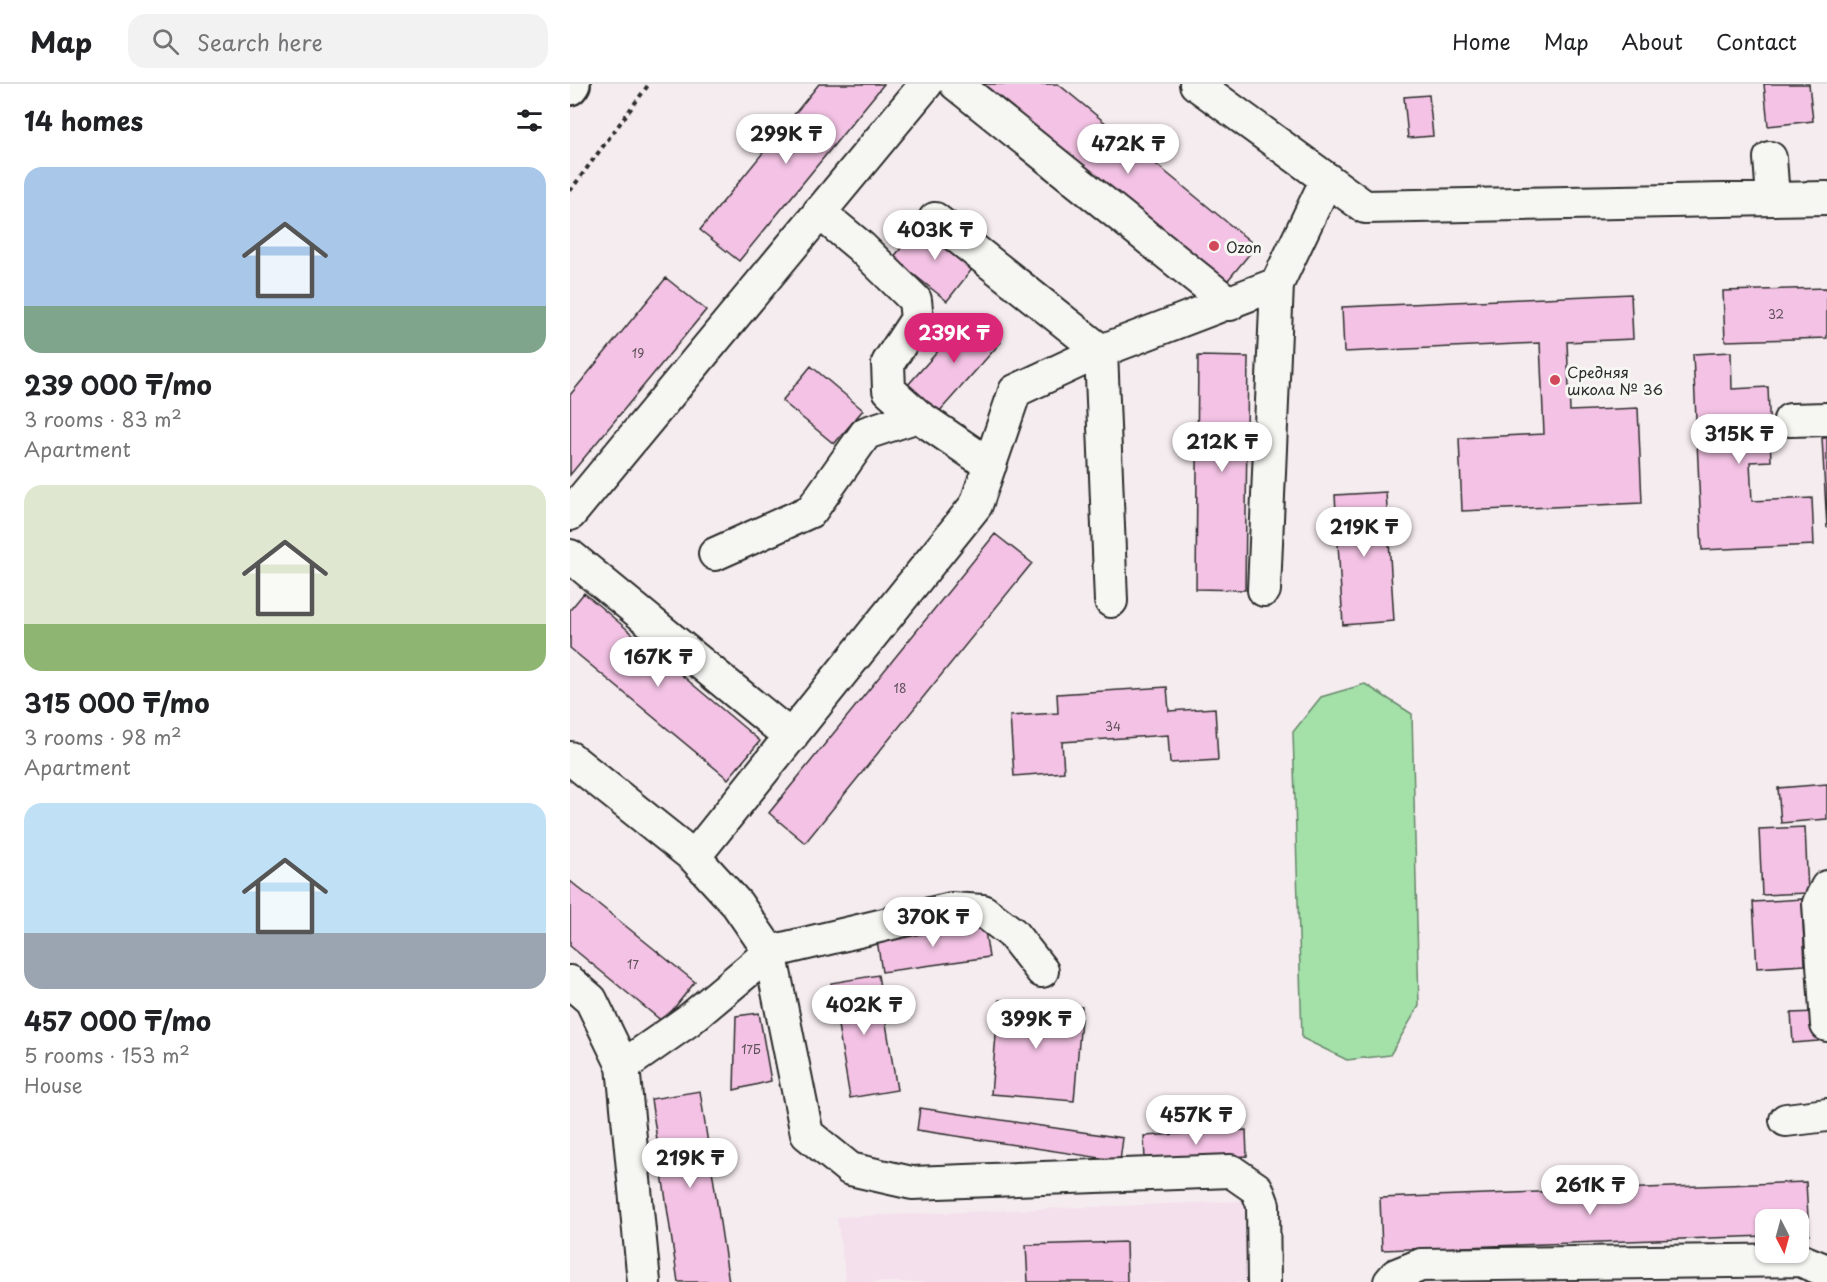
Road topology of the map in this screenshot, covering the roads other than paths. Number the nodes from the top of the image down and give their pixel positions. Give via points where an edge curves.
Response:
1 (573, 84) edge
2 (926, 84) edge
3 (956, 84) edge
4 (1196, 84) edge
5 (570, 88) edge
6 (1770, 158) dead end
7 (1328, 179) junction
8 (1773, 198) junction
9 (1827, 198) edge
10 (819, 212) junction
11 (935, 219) dead end
12 (1277, 284) junction
13 (1230, 304) junction
14 (1101, 351) junction
15 (918, 416) junction
16 (1827, 419) edge
17 (1790, 420) dead end
18 (990, 465) junction
19 (570, 514) edge
20 (715, 554) dead end
21 (570, 556) edge
22 (1263, 590) dead end
23 (1111, 601) dead end
24 (791, 737) junction
25 (570, 758) edge
26 (694, 857) junction
27 (1827, 887) edge
28 (770, 952) junction
29 (1042, 970) dead end
30 (570, 982) edge
31 (1827, 1025) edge
32 (623, 1066) junction
33 (1827, 1115) edge
34 (1786, 1120) dead end
35 (1779, 1271) edge
36 (1827, 1271) edge
37 (644, 1282) edge
38 (1264, 1282) edge
39 (1390, 1282) edge

1 - 5 main road
2 - 10 street
3 - 13 street
4 - 7 street
6 - 8 street
7 - 8 street via 1365,207
7 - 12 street
8 - 9 street
10 - 15 street via 915,300 917,319 888,363 889,390
10 - 19 street
11 - 14 street
12 - 13 street
12 - 22 street
13 - 14 street
14 - 18 street via 1016,391
14 - 23 street
15 - 18 street
15 - 20 street via 866,433 811,512
16 - 17 street
18 - 24 street via 976,505
21 - 24 street
24 - 26 street
25 - 26 street
26 - 28 street via 737,904
27 - 31 street via 1819,903
28 - 29 street via 951,909 983,911 1012,933
28 - 32 street via 689,1020
28 - 38 street via 807,1134 850,1169 912,1183 1232,1171 1257,1189 1263,1205
30 - 32 street via 591,1000
32 - 37 street
33 - 34 street
35 - 36 street via 1800,1260
35 - 39 street via 1421,1265 1396,1275

